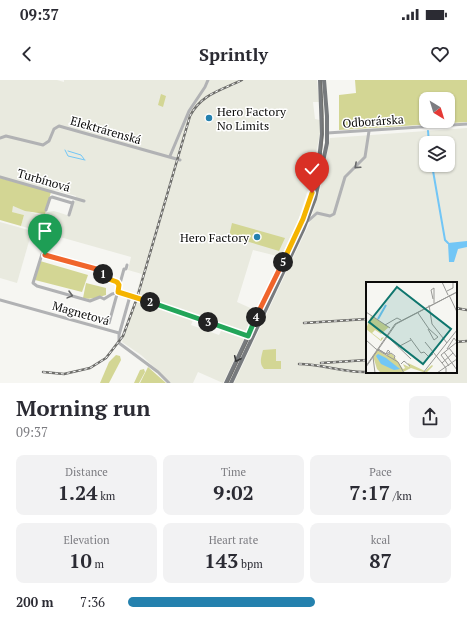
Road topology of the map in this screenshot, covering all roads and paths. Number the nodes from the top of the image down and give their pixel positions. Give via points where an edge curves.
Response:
1 (208, 80) edge
2 (321, 80) edge
3 (467, 124) edge
4 (369, 130) junction
5 (325, 133) junction
6 (0, 138) edge
7 (170, 156) junction
8 (180, 160) dead end
9 (0, 177) edge
10 (74, 198) junction
11 (84, 201) dead end
12 (72, 203) junction
13 (46, 210) dead end
14 (69, 215) dead end
15 (307, 222) junction
16 (127, 265) dead end
17 (119, 285) junction
18 (117, 293) junction
19 (130, 296) junction
20 (0, 300) edge
21 (109, 323) dead end
22 (119, 333) junction
23 (248, 336) junction
24 (169, 383) edge
25 (226, 383) edge
26 (231, 383) edge

1 - 7 street via 189,111
2 - 5 main road
3 - 4 street, Odborárska
4 - 5 street, Odborárska
4 -> 15 street via 365,156 345,177 333,215 314,214
5 - 15 main road via 322,174
5 - 23 main road via 308,207
6 - 7 street, Elektrárenská via 6,136 43,145 49,141 54,129 59,126
7 - 8 street, Elektrárenská
9 - 10 street, Turbínová
10 - 11 street, Turbínová
10 - 12 street
12 - 13 street via 52,197
12 - 14 street
15 - 26 main road
16 - 17 street
17 - 18 street
17 -> 18 street via 106,278 100,270 41,255 34,283 90,300
18 - 19 street
18 - 21 street
19 - 22 street, Magnetová
19 - 23 street
20 - 22 street, Magnetová
22 - 24 street via 120,346 158,372
23 -> 25 main road

